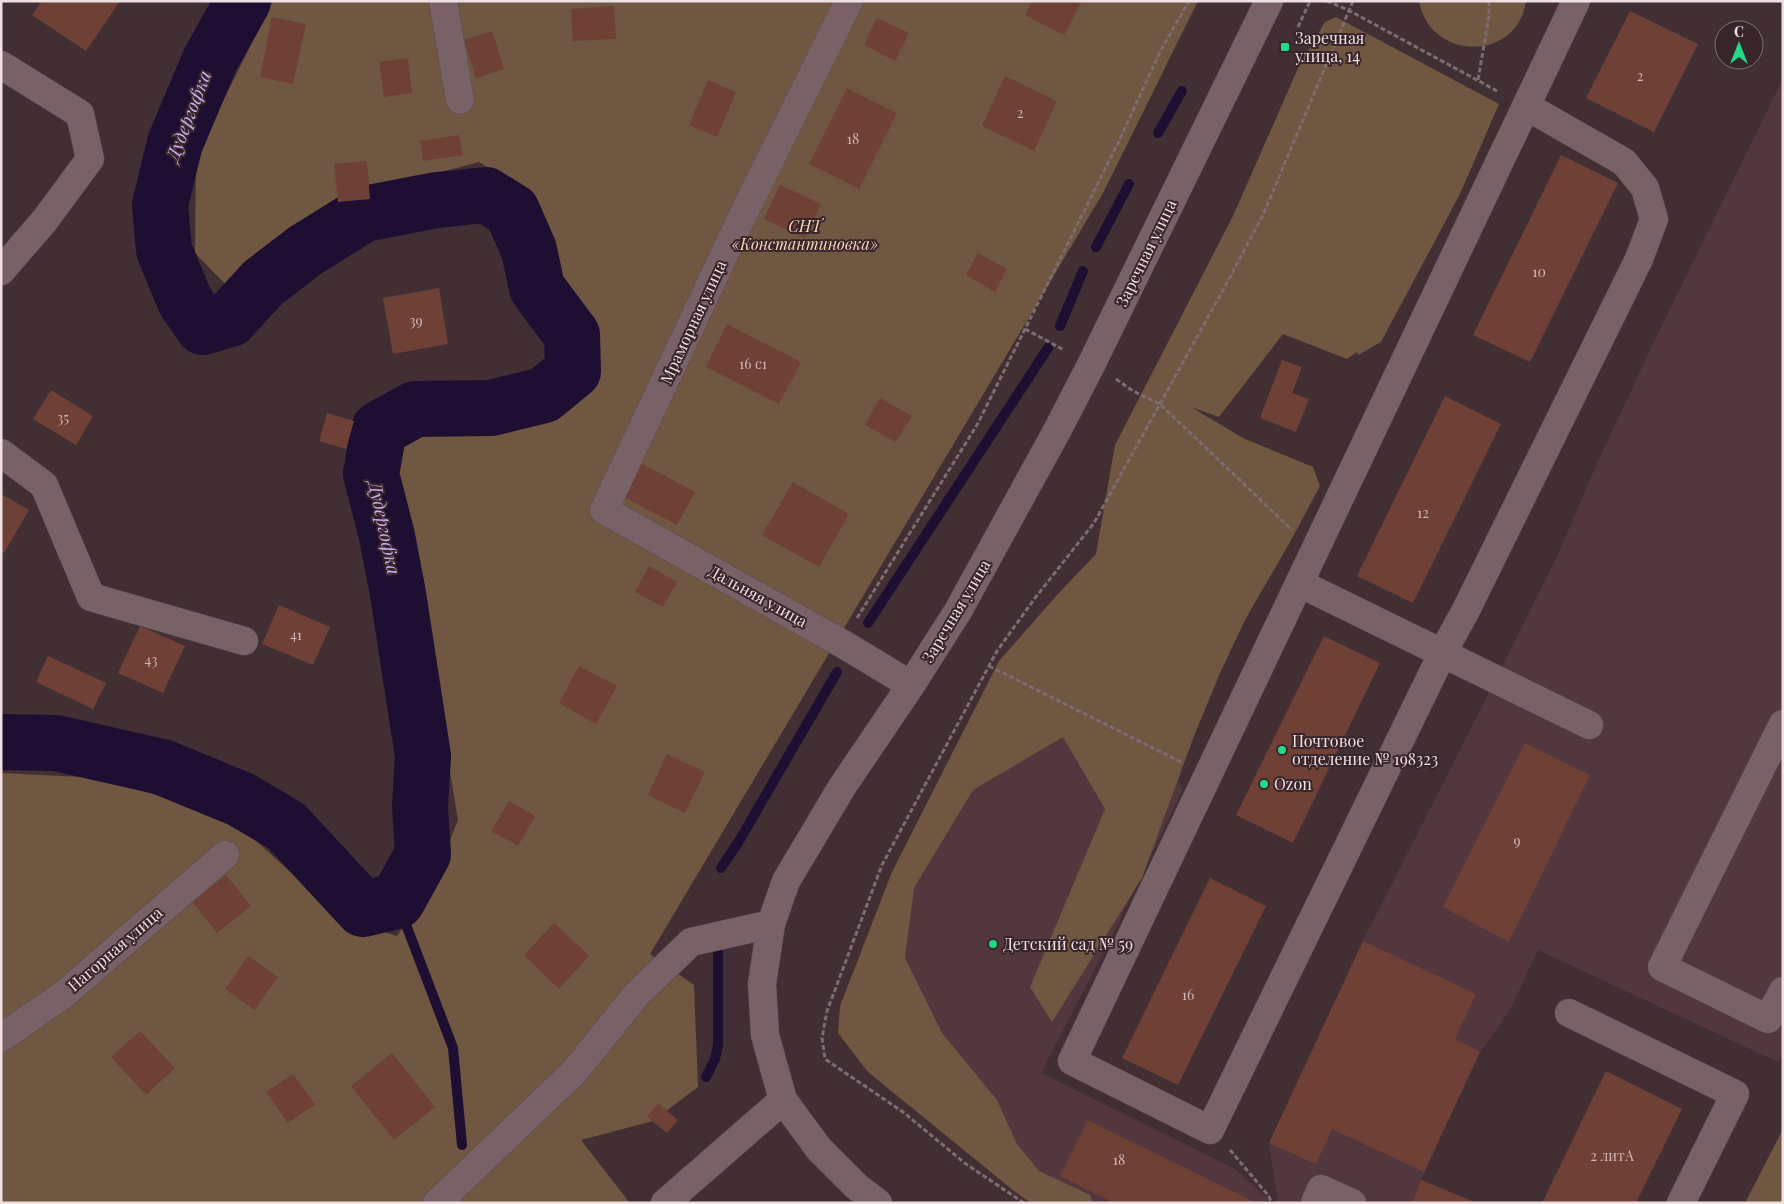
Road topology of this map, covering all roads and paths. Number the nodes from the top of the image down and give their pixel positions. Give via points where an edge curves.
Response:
1 (442, 1) edge
2 (849, 1) edge
3 (1189, 1) edge
4 (1310, 1) edge
5 (1327, 1) edge
6 (1353, 1) edge
7 (1489, 1) edge
8 (1576, 1) edge
9 (1264, 3) edge
10 (1348, 10) junction
11 (1298, 27) dead end
12 (1, 65) edge
13 (460, 100) dead end
14 (1526, 106) junction
15 (1, 271) edge
16 (1025, 329) junction
17 (1066, 351) dead end
18 (1111, 376) dead end
19 (1160, 404) junction
20 (1, 453) edge
21 (604, 510) joint
22 (1314, 551) junction
23 (1299, 583) junction
24 (244, 642) dead end
25 (843, 644) junction
26 (1443, 652) junction
27 (989, 666) junction
28 (911, 684) junction
29 (1783, 724) edge
30 (1588, 726) dead end
31 (1208, 775) junction
32 (225, 855) dead end
33 (771, 924) junction
34 (1783, 991) edge
35 (1569, 1013) dead end
36 (1, 1038) edge
37 (783, 1100) junction
38 (1210, 1130) junction
39 (857, 1195) edge
40 (437, 1203) edge
41 (665, 1203) edge
42 (878, 1203) edge
43 (1024, 1203) edge
44 (1272, 1203) edge
45 (1315, 1203) edge
46 (1352, 1203) edge
47 (1681, 1203) edge

1 - 13 street
2 - 21 street, Мраморная улица via 741,219
3 - 16 path via 1160,52
4 - 11 path
5 - 10 path
6 - 10 path
7 - 10 path via 1478,80
8 - 14 street
9 - 28 street, Заречная улица via 1091,365 958,611
10 - 19 path via 1263,215
12 - 15 street via 80,114 90,160
14 - 22 street
14 - 26 street via 1624,162 1645,188 1654,219 1639,259
16 - 17 path
16 - 25 path via 977,425
18 - 19 path
19 - 22 path
19 - 27 path via 1094,523 1035,598
20 - 24 street via 44,485 91,597
21 - 25 street, Дальняя улица
22 - 23 street
23 - 26 street
23 - 31 street
25 - 28 street, Дальняя улица
26 - 30 street
26 - 38 street
27 - 31 path
27 - 43 path via 882,865 827,1011 822,1038 825,1059 903,1112 966,1164
28 - 33 street, Заречная улица via 842,787 786,881
29 - 34 street via 1662,967 1768,1019
31 - 38 street via 1072,1062
32 - 36 street, Нагорная улица via 63,995
33 - 37 street, Заречная улица via 762,992 765,1035
33 - 40 street via 691,942 637,994 575,1071
35 - 47 street via 1735,1094
37 - 39 street, Заречная улица
37 - 41 street
38 - 44 path
39 - 42 street, Заречная улица
45 - 46 street via 1321,1189

